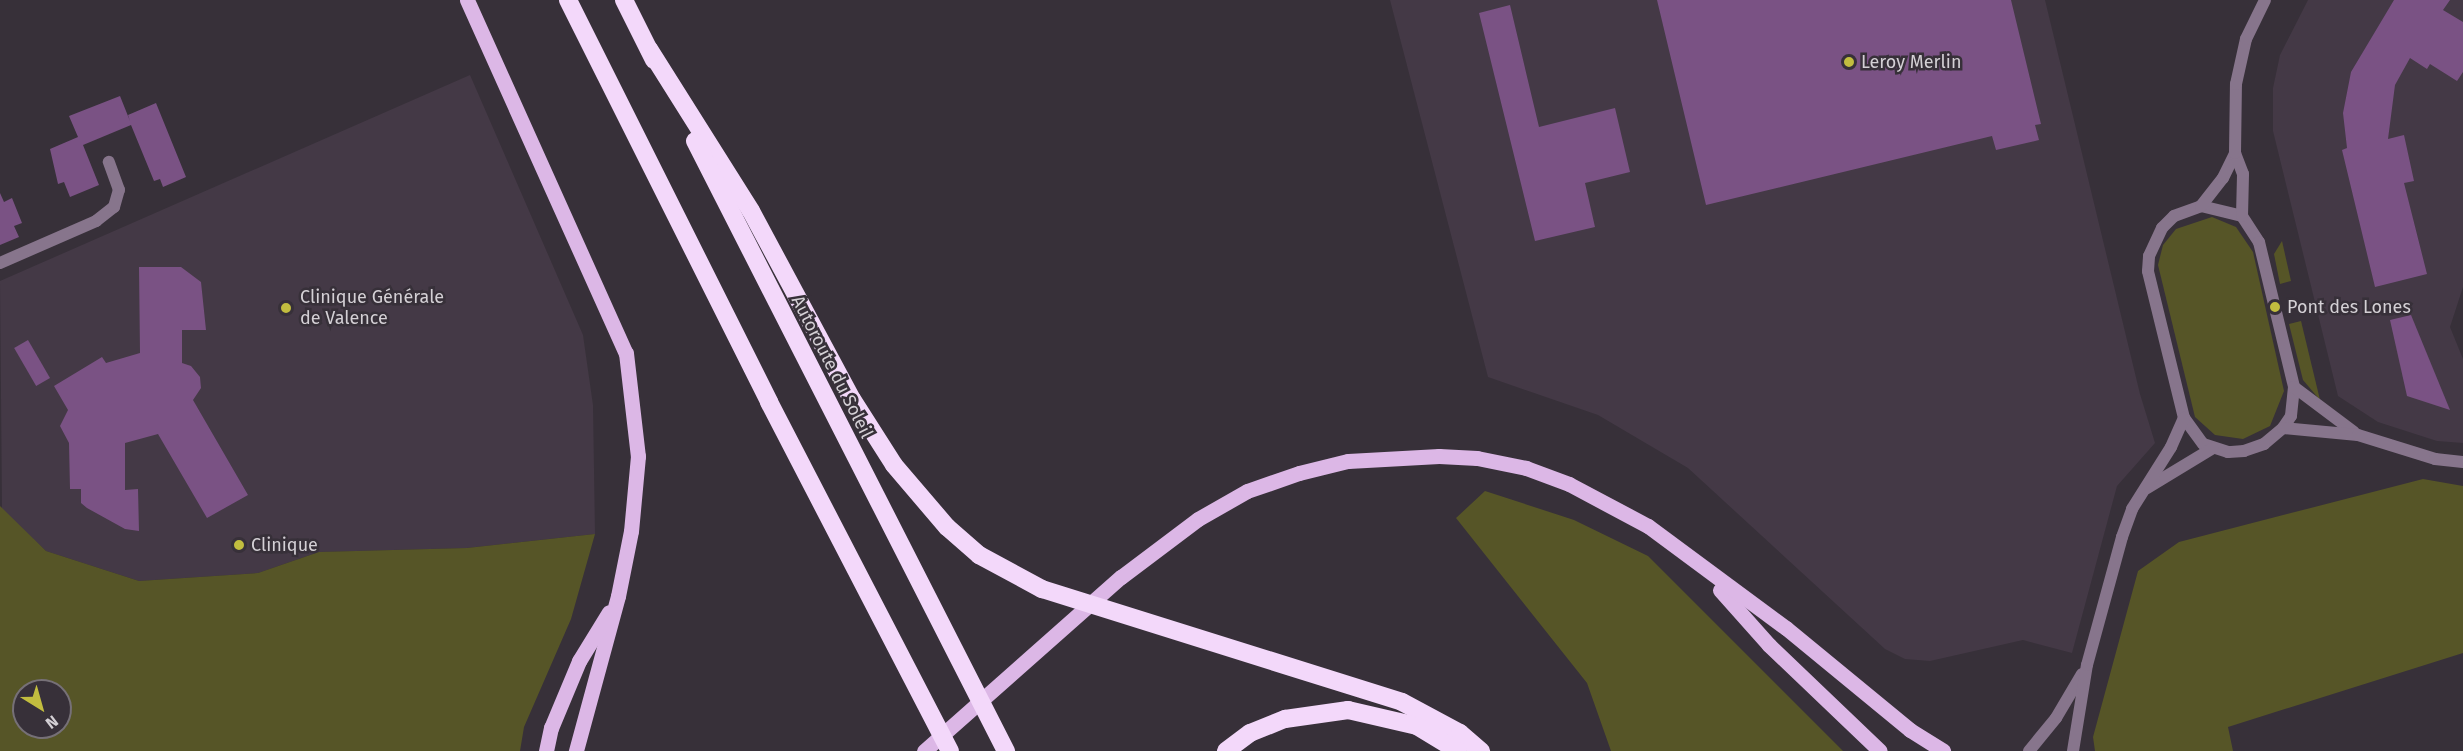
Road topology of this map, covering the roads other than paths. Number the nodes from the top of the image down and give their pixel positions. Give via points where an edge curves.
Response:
1 (467, 0) edge
2 (568, 0) edge
3 (624, 0) edge
4 (2265, 0) edge
5 (649, 49) junction
6 (2235, 153) junction
7 (109, 162) dead end
8 (2201, 206) junction
9 (2242, 216) junction
10 (0, 263) edge
11 (2294, 387) junction
12 (2184, 418) junction
13 (2283, 428) junction
14 (2358, 435) junction
15 (2213, 448) junction
16 (2463, 462) edge
17 (2144, 491) junction
18 (1705, 572) junction
19 (618, 596) junction
20 (2087, 665) junction
21 (914, 684) junction
22 (546, 751) edge
23 (576, 751) edge
24 (924, 751) edge
25 (942, 751) edge
26 (950, 751) edge
27 (1006, 751) edge
28 (1226, 751) edge
29 (1458, 751) edge
30 (1481, 751) edge
31 (1880, 751) edge
32 (1943, 751) edge
33 (2029, 751) edge
34 (2073, 751) edge

1 - 19 main road via 626,353 638,456 631,531
2 - 21 highway
3 - 5 highway, Autoroute du Soleil
4 - 6 street via 2246,39 2236,84
5 - 27 highway, Autoroute du Soleil
5 - 30 highway via 751,211 852,399 888,456 921,500 979,555 1042,589 1402,702 1460,733
6 - 8 street via 2223,178
6 - 9 street via 2242,174
7 - 10 street via 119,190 114,207 96,221
8 - 9 street
8 - 12 street via 2174,216 2162,228 2149,255 2148,271
9 - 11 street via 2264,254
11 - 13 street via 2291,416
11 - 14 street
12 - 15 street via 2197,439
12 - 17 street
13 - 14 street
13 - 15 street via 2264,444 2244,452
14 - 16 street via 2435,459
15 - 17 street
17 - 20 street via 2132,509 2122,537
18 - 24 main road via 1648,526 1569,483 1526,468 1477,458 1439,456 1348,461 1247,491 1198,519 1121,577
18 - 31 main road via 1769,645
18 - 32 main road via 1786,628 1910,730
19 - 22 main road via 579,661 550,728
19 - 23 main road
20 - 33 street via 2056,718
20 - 34 street
21 - 25 highway
21 - 26 highway
28 - 29 highway via 1250,733 1285,719 1348,710 1417,726

